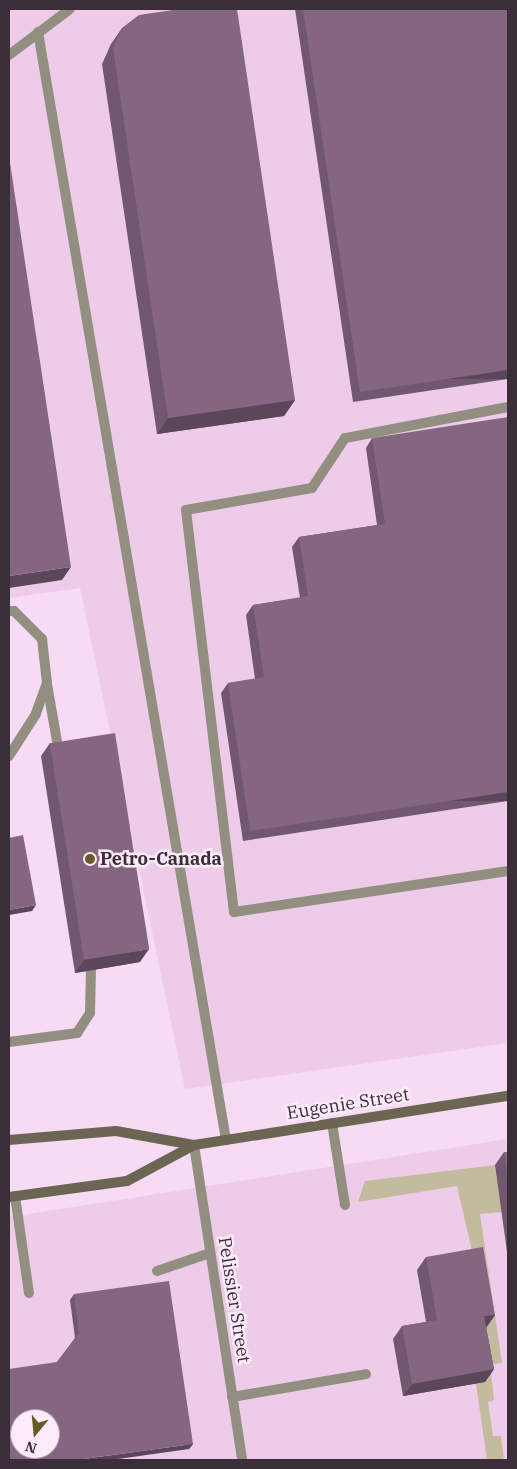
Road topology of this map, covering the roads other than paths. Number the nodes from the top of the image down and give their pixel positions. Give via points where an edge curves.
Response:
1 (70, 9) edge
2 (38, 32) junction
3 (9, 55) edge
4 (508, 407) edge
5 (9, 611) edge
6 (47, 683) junction
7 (59, 753) edge
8 (9, 755) edge
9 (508, 871) edge
10 (91, 970) edge
11 (9, 1042) edge
12 (508, 1096) edge
13 (332, 1123) junction
14 (9, 1140) edge
15 (226, 1140) junction
16 (194, 1145) junction
17 (12, 1197) edge
18 (345, 1204) dead end
19 (210, 1253) junction
20 (157, 1271) dead end
21 (29, 1293) dead end
22 (366, 1374) dead end
23 (232, 1397) junction
24 (242, 1460) edge

1 - 2 street
2 - 3 street
2 - 15 street
4 - 9 street via 345,438 312,488 186,510 234,912
5 - 6 street via 14,611 42,638
6 - 7 street
6 - 8 street via 36,714
10 - 11 street via 90,1013 77,1033
12 - 13 street, Eugenie Street
13 - 15 street, Eugenie Street
13 - 18 street
14 - 16 street, Eugenie Street via 116,1131
15 - 16 street, Eugenie Street
16 - 17 street, Eugenie Street via 127,1181
16 - 19 street, Pelissier Street
17 - 21 street
19 - 20 street
19 - 23 street, Pelissier Street
22 - 23 street
23 - 24 street, Pelissier Street

